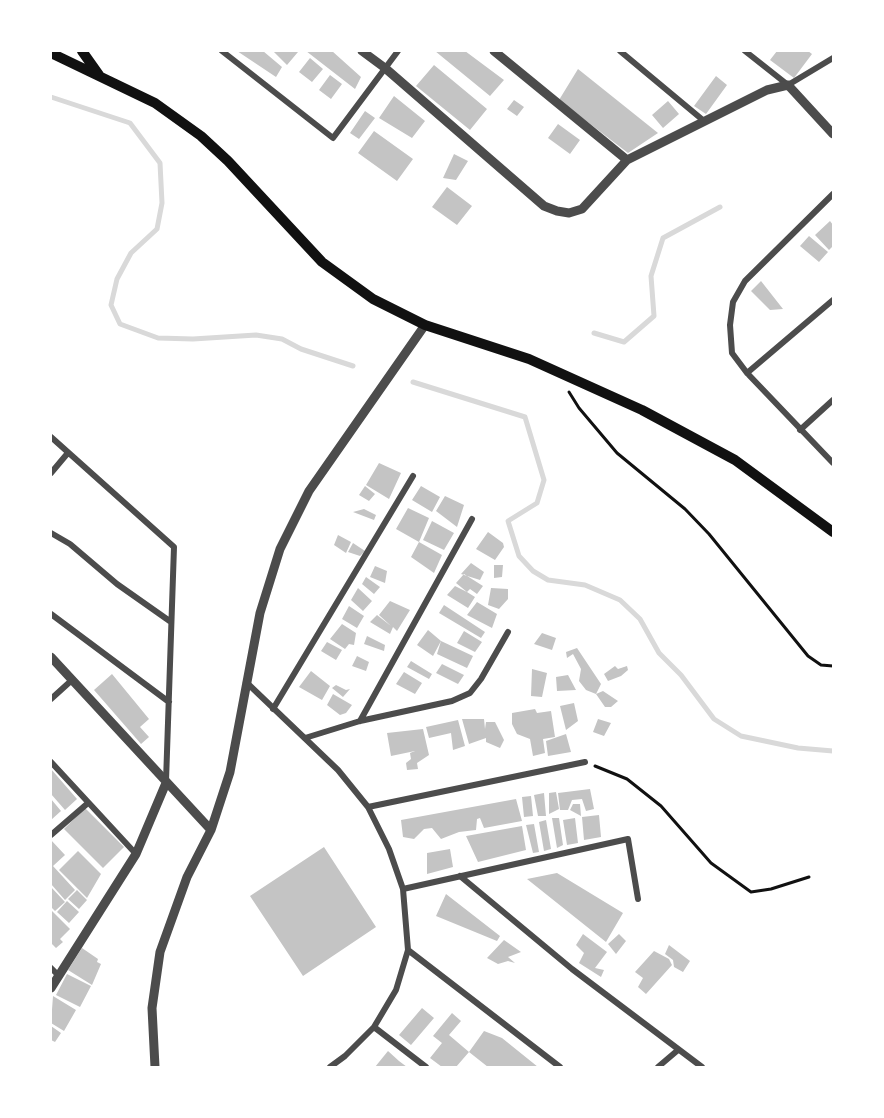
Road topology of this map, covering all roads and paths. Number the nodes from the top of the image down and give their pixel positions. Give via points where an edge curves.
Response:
1 (82, 51) edge
2 (222, 51) edge
3 (362, 51) edge
4 (398, 51) edge
5 (494, 51) edge
6 (620, 51) edge
7 (745, 51) edge
8 (51, 53) edge
9 (833, 58) edge
10 (385, 68) junction
11 (99, 75) junction
12 (788, 85) junction
13 (704, 121) junction
14 (833, 134) edge
15 (627, 160) junction
16 (833, 194) edge
17 (833, 300) edge
18 (425, 325) junction
19 (551, 369) junction
20 (747, 374) junction
21 (833, 400) edge
22 (800, 430) junction
23 (51, 437) edge
24 (67, 454) junction
25 (833, 463) edge
26 (51, 473) edge
27 (413, 476) dead end
28 (472, 519) dead end
29 (833, 532) edge
30 (51, 533) edge
31 (51, 614) edge
32 (171, 622) junction
33 (508, 632) dead end
34 (51, 657) edge
35 (833, 666) edge
36 (72, 680) junction
37 (245, 682) junction
38 (51, 699) edge
39 (169, 702) junction
40 (273, 709) junction
41 (360, 721) junction
42 (306, 738) junction
43 (51, 762) edge
44 (585, 762) joint
45 (166, 783) junction
46 (88, 802) junction
47 (368, 807) junction
48 (211, 830) junction
49 (51, 835) edge
50 (136, 854) junction
51 (460, 876) junction
52 (809, 877) dead end
53 (403, 889) junction
54 (638, 899) dead end
55 (408, 951) junction
56 (55, 972) edge
57 (51, 988) edge
58 (374, 1027) junction
59 (678, 1050) junction
60 (155, 1067) edge
61 (330, 1067) edge
62 (426, 1067) edge
63 (560, 1067) edge
64 (658, 1067) edge
65 (702, 1067) edge

1 - 11 main road
2 - 10 street via 333,138
3 - 10 street
4 - 10 street
5 - 15 street
6 - 13 street
7 - 12 street
8 - 11 main road
9 - 12 street
10 - 15 street via 544,206 569,213 582,209
11 - 18 main road via 155,103 201,136 322,262 373,298
12 - 13 street via 768,90
12 - 14 street
13 - 15 street
16 - 20 street via 745,281 733,302 732,353
17 - 20 street
18 - 19 main road
18 - 37 street via 309,491 279,549
19 - 29 main road via 642,410 735,460
19 - 35 path via 617,453 709,534 808,656 821,665
20 - 22 street
21 - 22 street
22 - 25 street
23 - 24 street
24 - 26 street
24 - 32 street via 174,547
27 - 40 street
28 - 41 street
30 - 32 street
31 - 39 street
32 - 39 street
33 - 41 street via 470,693 452,701
34 - 36 street
36 - 38 street
36 - 45 street
37 - 40 street
37 - 48 street via 230,772
39 - 45 street
40 - 42 street
41 - 42 street
42 - 47 street
43 - 46 street
44 - 47 street
44 - 52 path via 627,779 661,806 711,863 751,892
45 - 48 street
45 - 50 street
46 - 49 street
46 - 50 street
47 - 53 street
48 - 60 street via 188,877 160,952 152,1008
50 - 56 street
51 - 53 street
51 - 54 street via 628,840
51 - 59 street
53 - 55 street
55 - 58 street via 396,990
55 - 63 street
56 - 57 street
58 - 61 street
58 - 62 street
59 - 64 street
59 - 65 street

